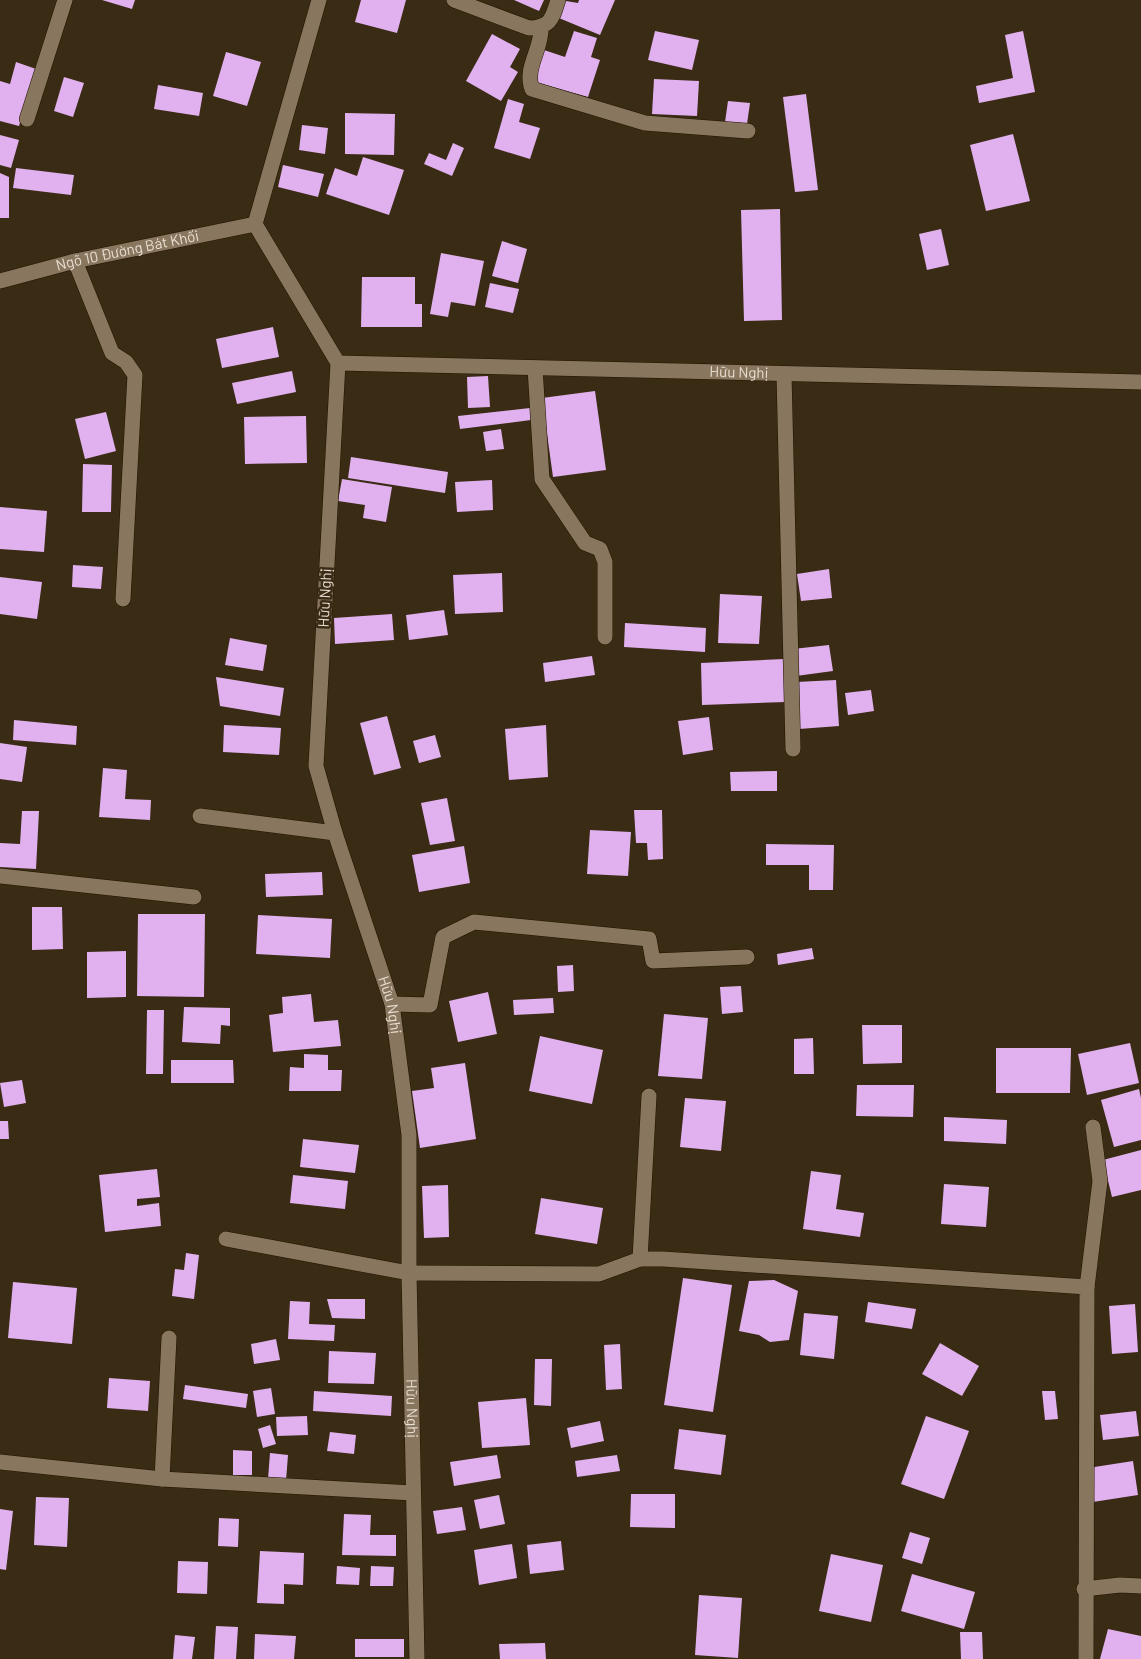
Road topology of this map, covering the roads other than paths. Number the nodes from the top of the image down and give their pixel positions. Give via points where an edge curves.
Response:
1 (64, 0) edge
2 (319, 0) edge
3 (454, 0) edge
4 (558, 0) edge
5 (541, 28) junction
6 (27, 119) dead end
7 (748, 131) dead end
8 (255, 224) junction
9 (75, 261) junction
10 (0, 281) edge
11 (338, 363) junction
12 (535, 368) junction
13 (784, 374) junction
14 (1141, 382) edge
15 (123, 599) dead end
16 (605, 637) dead end
17 (793, 749) dead end
18 (200, 816) dead end
19 (335, 833) junction
20 (0, 876) edge
21 (194, 897) dead end
22 (747, 957) dead end
23 (392, 1004) junction
24 (649, 1096) dead end
25 (1093, 1127) dead end
26 (226, 1239) dead end
27 (640, 1259) junction
28 (409, 1273) junction
29 (1087, 1287) junction
30 (169, 1338) dead end
31 (0, 1462) edge
32 (162, 1479) junction
33 (413, 1493) junction
34 (1141, 1586) edge
35 (1084, 1589) junction
36 (418, 1659) edge
37 (1086, 1659) edge

1 - 6 street
2 - 8 street
3 - 5 street via 529,28
4 - 5 street via 551,21
5 - 7 street via 528,80 532,89 645,123
8 - 9 street, Ngõ 10 Đường Bát Khối
8 - 11 street
9 - 10 street, Ngõ 10 Đường Bát Khối
9 - 15 street via 112,353 126,362 135,375
11 - 12 street, Hữu Nghị
11 - 19 street, Hữu Nghị via 316,766
12 - 13 street, Hữu Nghị
12 - 16 street via 542,480 585,543 600,549 606,562
13 - 14 street, Hữu Nghị
13 - 17 street
18 - 19 street
19 - 23 street, Hữu Nghị
20 - 21 street
22 - 23 street via 653,962 649,939 474,922 443,937 430,1005
23 - 28 street, Hữu Nghị via 409,1135
24 - 27 street
25 - 29 street via 1100,1181
26 - 28 street
27 - 28 street via 599,1274
27 - 29 street
28 - 33 street, Hữu Nghị
29 - 35 street
30 - 32 street
31 - 32 street
32 - 33 street
33 - 36 street, Hữu Nghị
34 - 35 street
35 - 37 street

